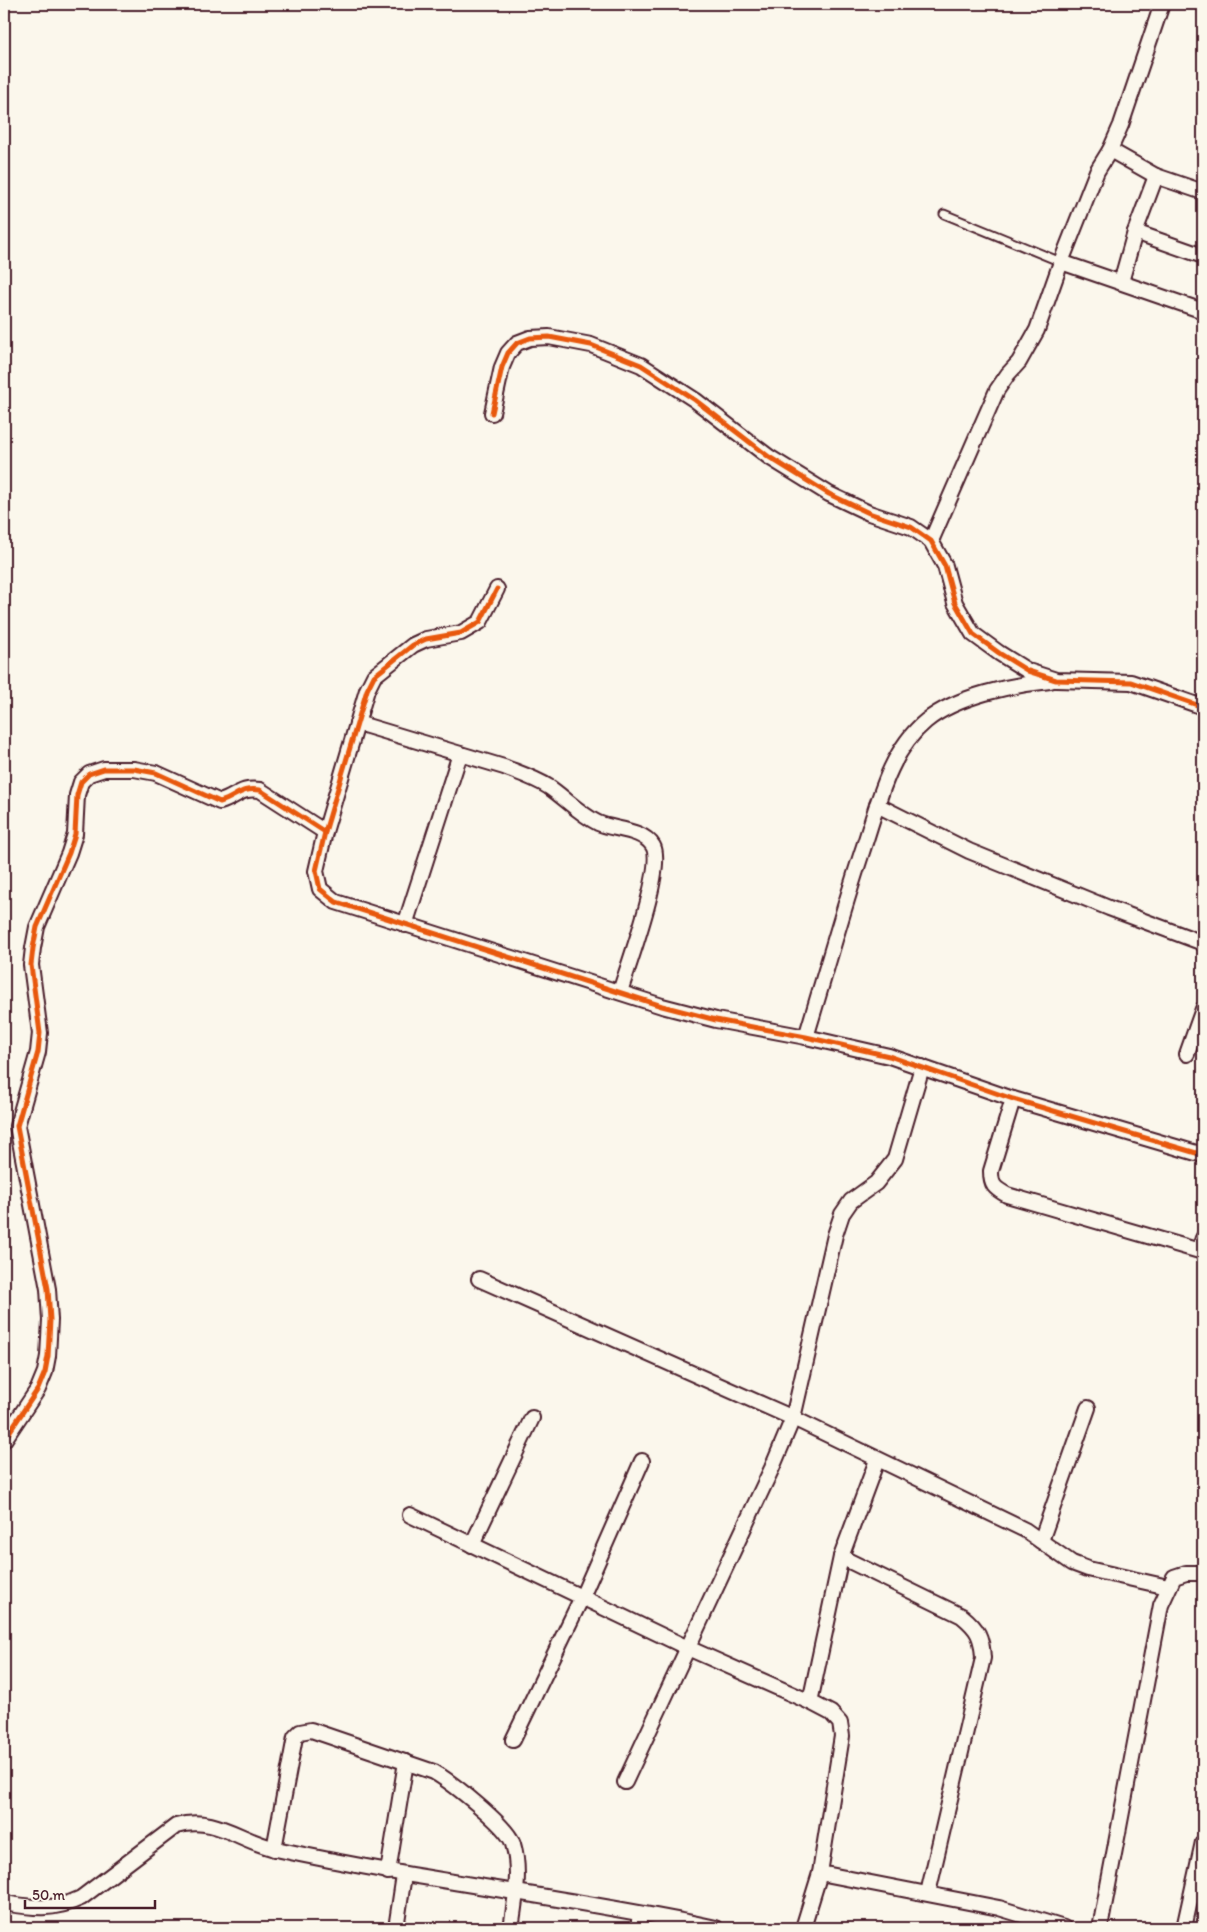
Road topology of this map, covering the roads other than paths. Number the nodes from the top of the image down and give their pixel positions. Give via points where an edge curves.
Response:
1 (1162, 4) edge
2 (1110, 150) junction
3 (1156, 176) junction
4 (1203, 192) edge
5 (944, 214) dead end
6 (1135, 232) junction
7 (1203, 256) edge
8 (1061, 262) junction
9 (1121, 282) junction
10 (1203, 311) edge
11 (492, 413) dead end
12 (931, 541) junction
13 (497, 589) dead end
14 (1056, 680) junction
15 (1203, 708) edge
16 (357, 723) junction
17 (460, 754) junction
18 (878, 805) junction
19 (325, 832) junction
20 (405, 925) junction
21 (1203, 943) edge
22 (620, 992) junction
23 (1203, 1010) edge
24 (806, 1037) junction
25 (1187, 1054) dead end
26 (922, 1067) junction
27 (1013, 1099) junction
28 (1203, 1155) edge
29 (1202, 1247) edge
30 (479, 1279) dead end
31 (1088, 1408) dead end
32 (532, 1418) dead end
33 (793, 1418) junction
34 (4, 1440) edge
35 (877, 1460) junction
36 (642, 1461) dead end
37 (410, 1515) dead end
38 (1041, 1541) junction
39 (472, 1545) junction
40 (841, 1557) junction
41 (1203, 1573) edge
42 (1168, 1587) junction
43 (582, 1597) junction
44 (688, 1648) junction
45 (810, 1702) junction
46 (513, 1740) dead end
47 (406, 1762) junction
48 (625, 1782) dead end
49 (1203, 1842) edge
50 (274, 1849) junction
51 (388, 1872) junction
52 (820, 1873) junction
53 (404, 1875) junction
54 (928, 1893) junction
55 (516, 1894) junction
56 (4, 1903) edge
57 (640, 1914) junction
58 (1019, 1921) edge
59 (396, 1928) edge
60 (512, 1928) edge
61 (638, 1928) edge
62 (710, 1928) edge
63 (803, 1928) edge
64 (1064, 1928) edge
65 (1100, 1928) edge
66 (1184, 1928) edge

1 - 2 street
2 - 3 street
2 - 8 street via 1096,171
3 - 4 street
3 - 6 street
5 - 8 lane
6 - 7 street
6 - 9 street
8 - 9 street
8 - 12 street via 1038,330 1020,362 997,390
9 - 10 street
11 - 12 street via 502,367 517,343 530,338 549,337 591,345 641,365 695,400 769,457 830,494 869,513 911,526
12 - 14 street via 945,566 955,603 973,634 1028,671
13 - 16 street via 486,613 472,628 413,645 374,676
14 - 15 street via 1131,682
14 - 18 street via 1025,683 956,703 925,722 900,751
16 - 17 street
16 - 19 street
17 - 20 street
17 - 22 street via 527,776 597,823 641,836 653,845 656,860 654,882
18 - 21 street via 969,851
18 - 24 street via 842,912
19 - 20 street via 316,871 320,889 336,902
19 - 34 street via 260,790 248,788 220,802 156,773 134,769 104,769 89,774 81,782 70,854 37,927 33,948 40,1033 18,1126 48,1289 48,1356 38,1389
20 - 22 street
22 - 24 street via 716,1020
23 - 25 street
24 - 26 street
26 - 27 street
26 - 33 street via 895,1160 886,1173 851,1201 842,1214
27 - 28 street
27 - 29 street via 991,1171 995,1189 1007,1195
30 - 33 street
31 - 38 street
32 - 39 street
33 - 35 street
33 - 44 street
35 - 38 street
35 - 40 street
36 - 43 street
37 - 39 street
38 - 42 street via 1056,1554 1088,1569
39 - 43 street
40 - 45 street
40 - 54 street via 962,1616 975,1627 982,1644 983,1658
41 - 42 street via 1174,1577
42 - 65 street
43 - 44 street
43 - 46 street
44 - 45 street
44 - 48 street
45 - 52 street via 831,1713 840,1723 842,1736
47 - 50 street via 311,1730 300,1732 295,1737
47 - 51 street
47 - 55 street via 449,1781 505,1831 513,1842 515,1853
49 - 66 street
50 - 51 street
50 - 56 street via 207,1823 191,1822 176,1826 81,1898 65,1906 49,1909
51 - 53 street
52 - 54 street
52 - 63 street
53 - 55 street
53 - 59 street
54 - 58 street
55 - 57 street
55 - 60 street
57 - 61 street
57 - 62 street
58 - 64 street

